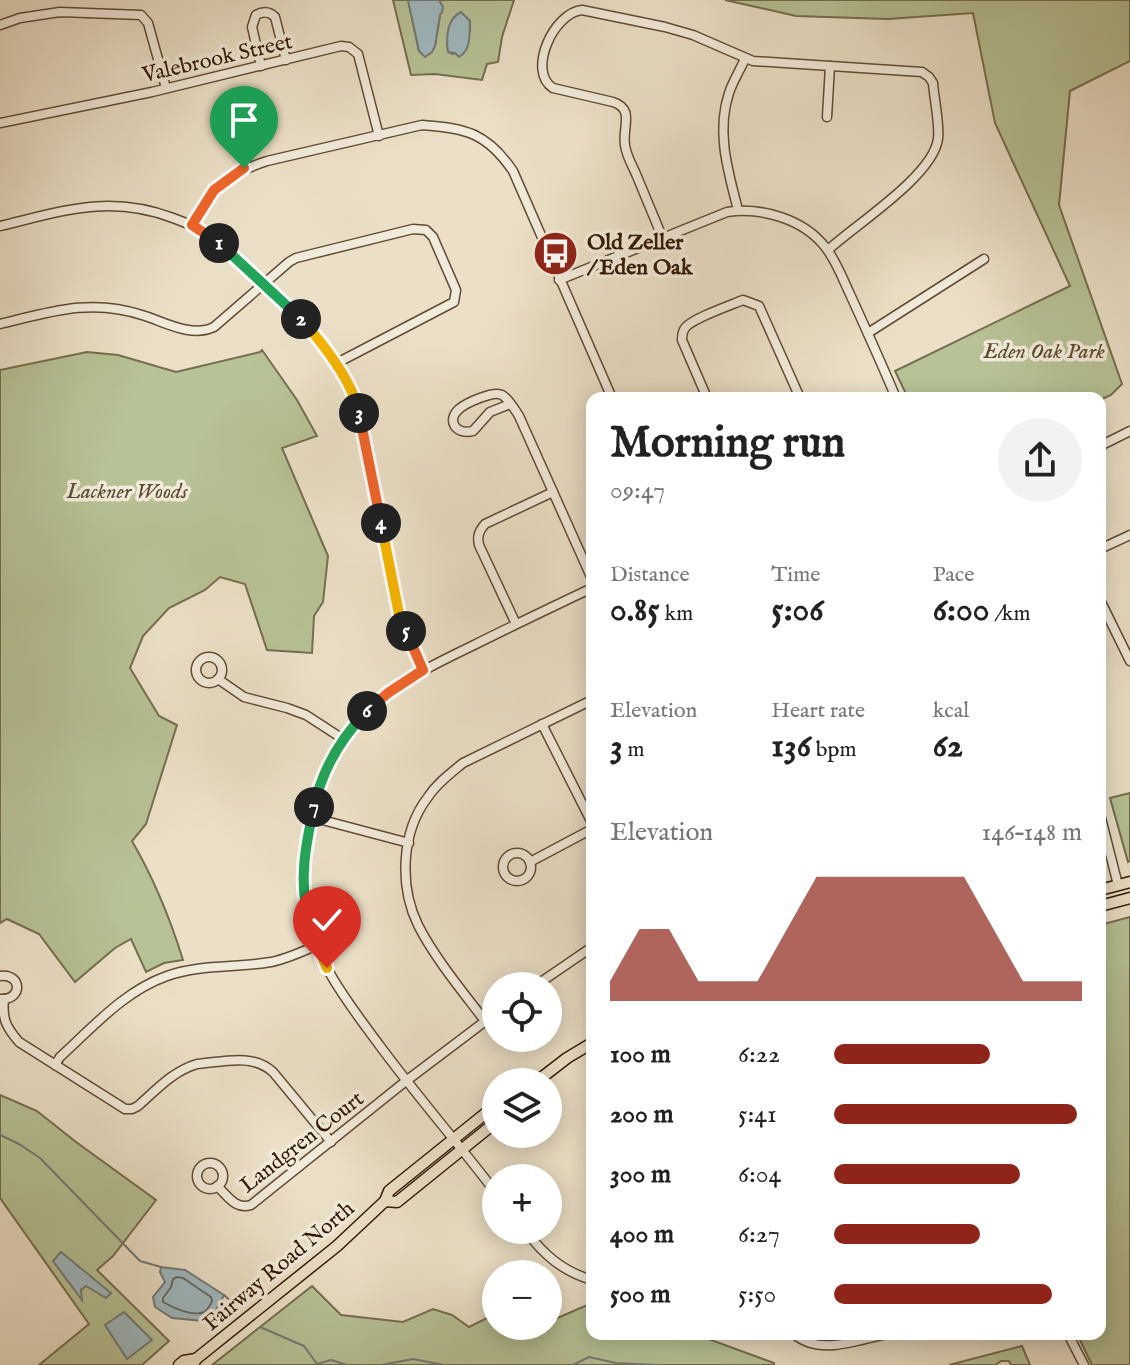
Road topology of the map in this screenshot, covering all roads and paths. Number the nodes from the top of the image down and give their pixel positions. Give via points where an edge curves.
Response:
1 (0, 25) edge
2 (745, 59) junction
3 (286, 60) junction
4 (261, 66) junction
5 (830, 66) junction
6 (166, 88) junction
7 (827, 117) dead end
8 (0, 123) edge
9 (379, 136) junction
10 (738, 210) junction
11 (192, 225) junction
12 (0, 226) edge
13 (663, 239) junction
14 (828, 250) junction
15 (984, 259) dead end
16 (559, 280) junction
17 (264, 285) junction
18 (0, 324) edge
19 (868, 333) junction
20 (335, 364) junction
21 (609, 392) edge
22 (704, 392) edge
23 (797, 392) edge
24 (893, 392) edge
25 (510, 404) junction
26 (1130, 431) edge
27 (1106, 443) edge
28 (553, 492) junction
29 (1130, 535) edge
30 (1106, 546) edge
31 (586, 566) edge
32 (586, 591) edge
33 (1106, 609) edge
34 (516, 624) junction
35 (1126, 641) edge
36 (1130, 661) edge
37 (423, 670) junction
38 (218, 679) dead end
39 (586, 703) edge
40 (542, 724) junction
41 (343, 739) junction
42 (586, 811) edge
43 (311, 817) junction
44 (586, 832) edge
45 (1106, 838) edge
46 (409, 843) junction
47 (530, 862) dead end
48 (1130, 882) edge
49 (1118, 885) junction
50 (1106, 888) edge
51 (1130, 898) edge
52 (1106, 904) edge
53 (317, 945) junction
54 (586, 951) edge
55 (555, 972) edge
56 (0, 976) edge
57 (2, 999) edge
58 (482, 1017) edge
59 (482, 1023) edge
60 (586, 1047) edge
61 (55, 1065) junction
62 (554, 1068) edge
63 (406, 1081) junction
64 (482, 1120) edge
65 (482, 1130) edge
66 (331, 1142) junction
67 (458, 1145) junction
68 (482, 1175) edge
69 (217, 1186) dead end
70 (537, 1244) edge
71 (586, 1278) edge
72 (802, 1340) edge
73 (856, 1340) edge
74 (1071, 1340) edge
75 (195, 1362) edge
76 (179, 1365) edge
77 (1084, 1365) edge

1 - 6 street via 60,12 138,13 148,23
2 - 5 street
2 - 10 street via 728,95 722,127
2 - 13 street via 693,35 582,10 566,15 552,32 543,77 561,91 625,109 626,150
3 - 4 street, Valebrook Street
3 - 4 street via 275,17 262,12 252,27
3 - 9 street, Valebrook Street via 341,46 355,51
4 - 6 street, Valebrook Street
5 - 7 street
5 - 14 street via 922,72 933,83 938,139 922,171
6 - 8 street, Valebrook Street
9 - 11 street via 244,168 214,190
9 - 16 street via 422,125 448,127 472,133 499,151 513,171
10 - 13 street
10 - 14 street via 787,219
11 - 12 street via 112,205
11 - 17 street
13 - 16 street
14 - 19 street
15 - 19 street
16 - 21 street
17 - 18 street via 204,331 97,307 64,308
17 - 20 street via 303,320
17 - 20 street via 304,256 413,229 433,237 456,290 454,302
19 - 24 street
20 - 37 street via 357,405 399,614
22 - 23 street via 682,340 685,327 743,300 759,306
25 - 25 street via 496,393 482,397 456,412 455,427 473,431 490,412
25 - 28 street
26 - 27 street
28 - 31 street
28 - 34 street via 480,530 479,545
29 - 30 street
32 - 34 street
33 - 35 street
34 - 37 street
35 - 36 street
37 - 41 street via 388,693
38 - 41 street via 244,697 306,715
39 - 40 street
40 - 42 street
40 - 46 street via 463,763 445,778 427,797
41 - 43 street via 323,776
43 - 46 street
43 - 53 street via 304,870 306,909
44 - 47 street
45 - 49 street
46 - 58 street via 406,883 411,909 427,941
48 - 49 main road
49 - 50 main road
51 - 52 main road
53 - 61 street via 273,962 192,970 148,983
53 - 63 street via 345,999
54 - 55 street
56 - 57 street via 16,983 12,997
57 - 61 street via 2,1013 19,1042
59 - 63 street, Landgren Court
60 - 62 main road
61 - 66 street via 132,1109 189,1066 258,1062 273,1072
63 - 66 street, Landgren Court
63 - 67 street
64 - 67 main road, Fairway Road North
65 - 67 main road, Fairway Road North
66 - 69 street, Landgren Court via 251,1205 238,1206
67 - 68 street
67 - 75 main road, Fairway Road North via 397,1202 385,1201
70 - 71 street via 550,1259
72 - 73 street via 826,1346
74 - 77 street
75 - 76 main road, Fairway Road North

